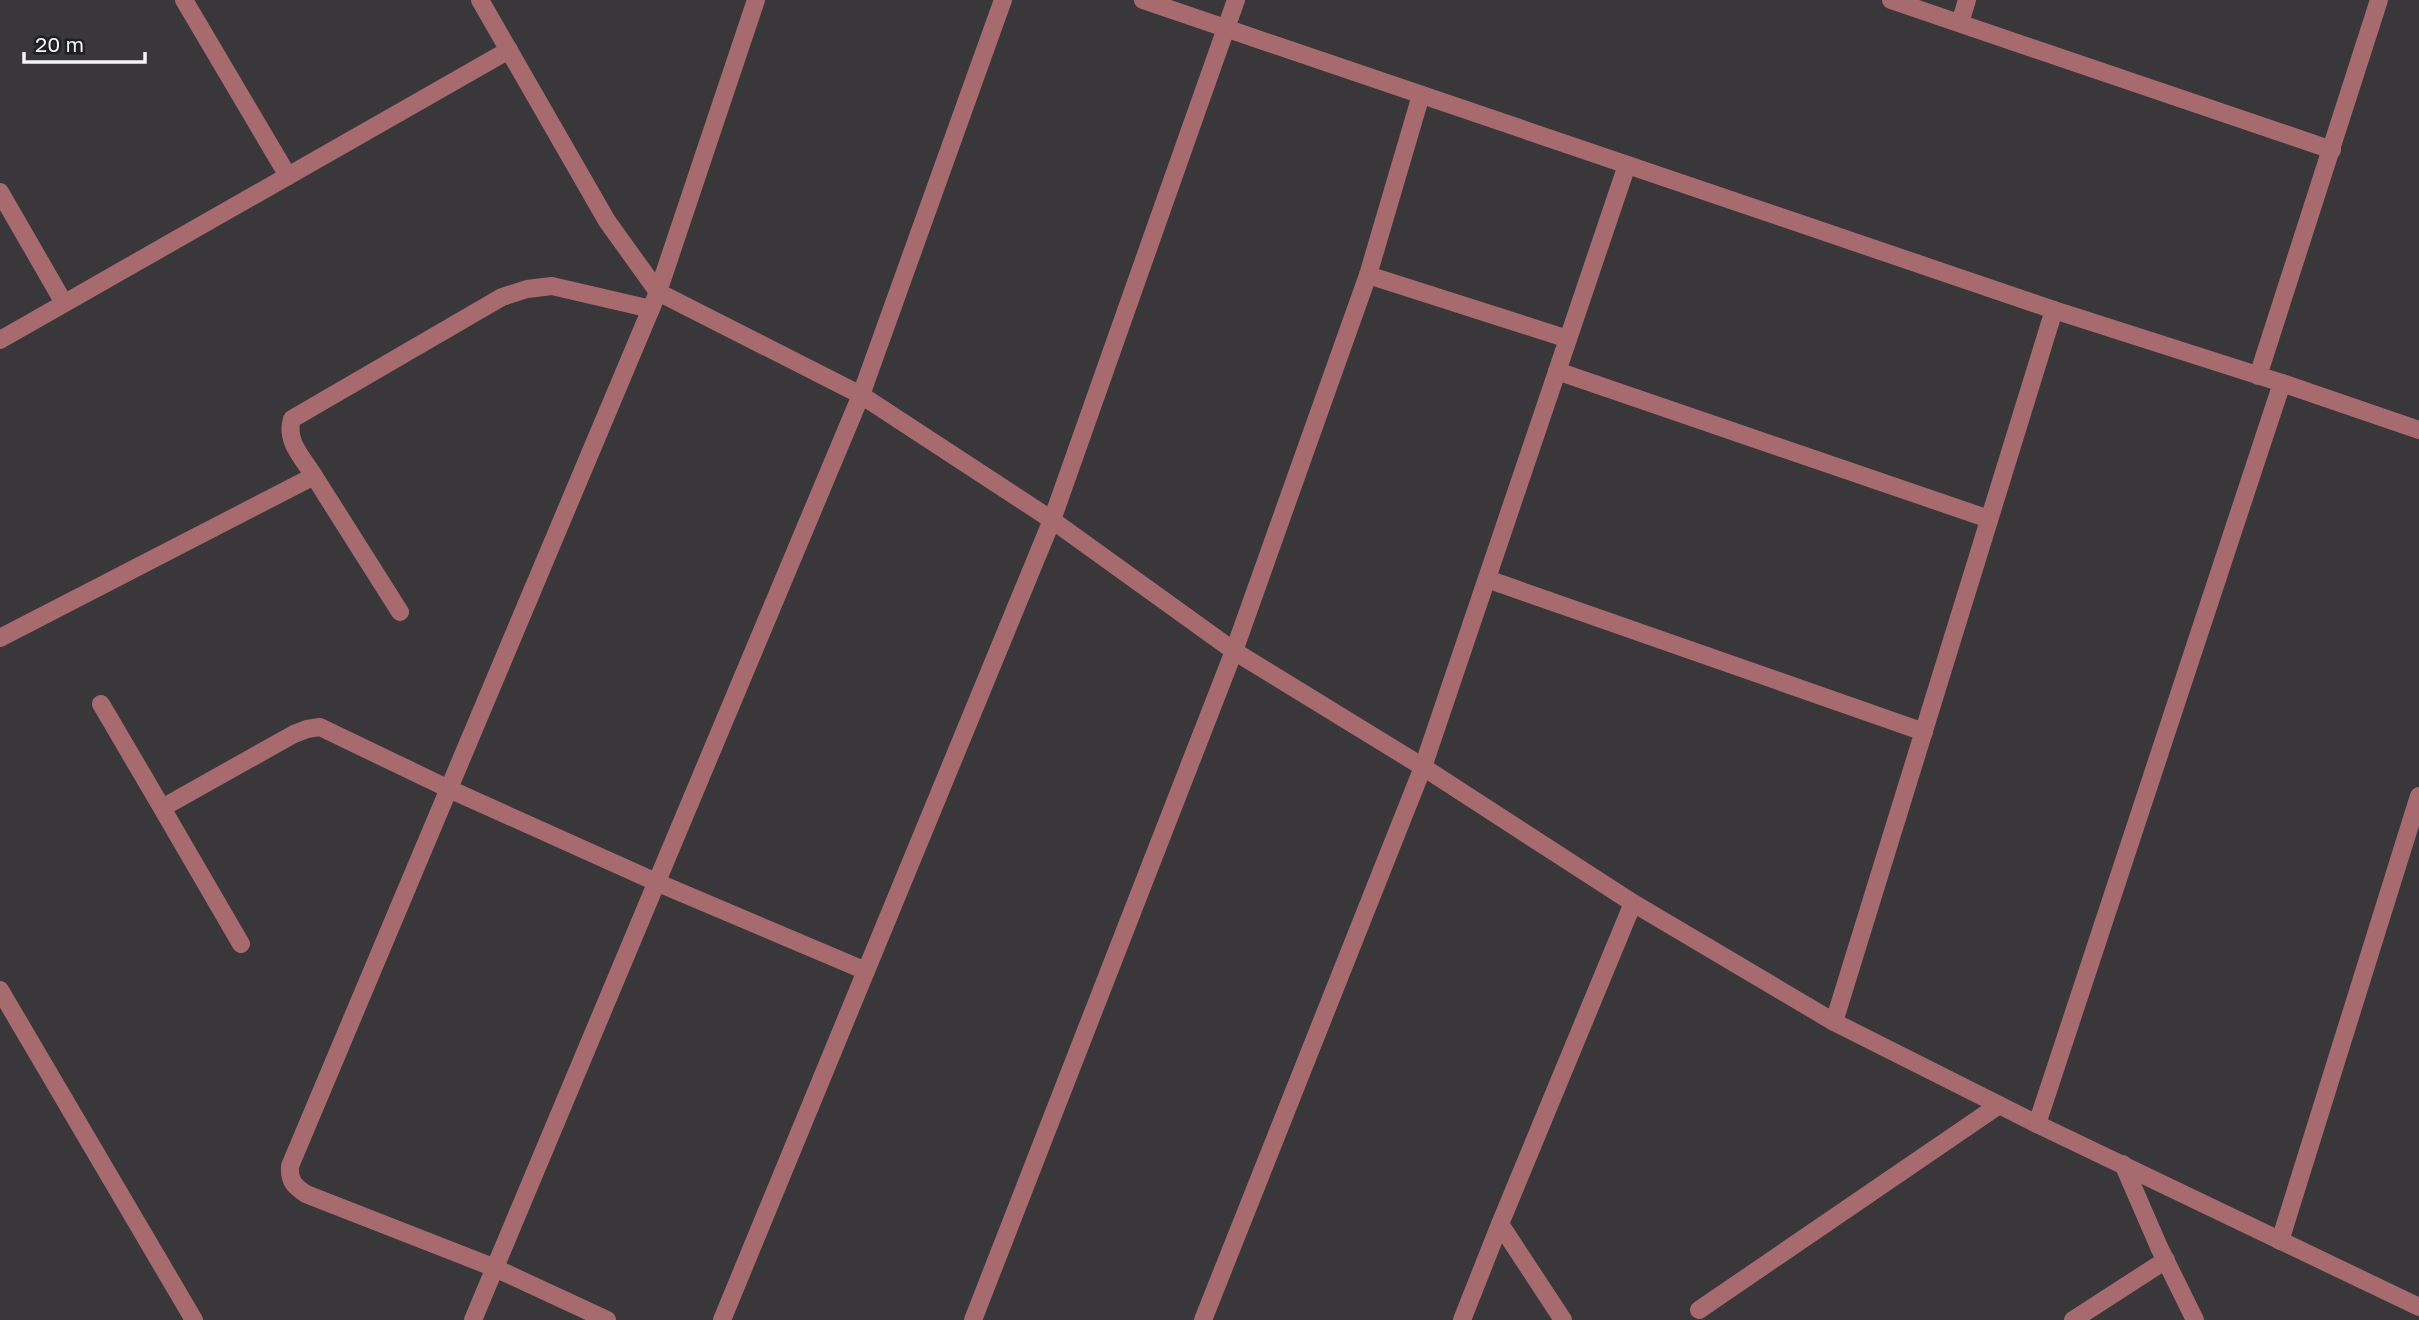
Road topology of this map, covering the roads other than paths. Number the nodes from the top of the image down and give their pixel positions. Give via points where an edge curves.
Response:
1 (184, 0) edge
2 (480, 0) edge
3 (1003, 0) edge
4 (1143, 0) edge
5 (1236, 0) edge
6 (1891, 0) edge
7 (1967, 0) edge
8 (2379, 0) edge
9 (755, 1) edge
10 (1960, 23) junction
11 (1227, 28) junction
12 (509, 50) junction
13 (1421, 95) junction
14 (2332, 150) junction
15 (1627, 165) junction
16 (288, 176) junction
17 (0, 192) edge
18 (1368, 275) junction
19 (655, 300) junction
20 (64, 303) junction
21 (2054, 310) junction
22 (1568, 339) junction
23 (0, 340) edge
24 (1557, 371) junction
25 (2258, 376) junction
26 (2282, 383) junction
27 (861, 395) junction
28 (2419, 430) edge
29 (314, 476) junction
30 (1052, 520) junction
31 (1989, 520) junction
32 (1487, 579) junction
33 (400, 612) dead end
34 (0, 638) edge
35 (1234, 652) junction
36 (101, 704) dead end
37 (1924, 732) junction
38 (1423, 767) junction
39 (449, 789) junction
40 (2419, 796) edge
41 (162, 808) junction
42 (656, 883) junction
43 (1633, 903) junction
44 (241, 944) dead end
45 (866, 971) junction
46 (0, 990) edge
47 (1835, 1022) junction
48 (1999, 1105) junction
49 (2037, 1124) junction
50 (2123, 1164) junction
51 (1500, 1224) junction
52 (2280, 1241) junction
53 (2166, 1260) junction
54 (495, 1268) junction
55 (2419, 1307) edge
56 (1699, 1310) dead end
57 (194, 1320) edge
58 (473, 1320) edge
59 (607, 1320) edge
60 (722, 1320) edge
61 (973, 1320) edge
62 (1203, 1320) edge
63 (1462, 1320) edge
64 (1563, 1320) edge
65 (2073, 1320) edge
66 (2195, 1320) edge

1 - 16 street
2 - 12 street
3 - 27 street
4 - 11 street
5 - 11 street
6 - 10 street
7 - 10 street
8 - 14 street
9 - 19 street
10 - 14 street
11 - 13 street
11 - 30 street
12 - 16 street
12 - 19 street
13 - 15 street
13 - 18 street
14 - 25 street
15 - 21 street
15 - 22 street
16 - 20 street
17 - 20 street
18 - 22 street
18 - 35 street
19 - 27 street
19 - 29 street via 552,286 502,297 292,419 292,441
19 - 39 street
20 - 23 street
21 - 25 street
21 - 31 street
22 - 24 street
24 - 31 street
24 - 32 street
25 - 26 street
26 - 28 street
26 - 49 street
27 - 30 street
27 - 42 street
29 - 33 street
29 - 34 street
30 - 35 street
30 - 45 street
31 - 37 street
32 - 37 street
32 - 38 street
35 - 38 street
35 - 61 street
36 - 41 street
37 - 47 street
38 - 43 street
38 - 62 street
39 - 41 street via 320,727 294,734
39 - 42 street
39 - 54 street via 289,1177 306,1194
40 - 52 street
41 - 44 street
42 - 45 street
42 - 54 street
43 - 47 street
43 - 51 street
45 - 60 street
46 - 57 street
47 - 48 street
48 - 49 street
48 - 56 street
49 - 50 street
50 - 52 street
50 - 53 street
51 - 63 street
51 - 64 street
52 - 55 street
53 - 65 street
53 - 66 street
54 - 58 street
54 - 59 street

